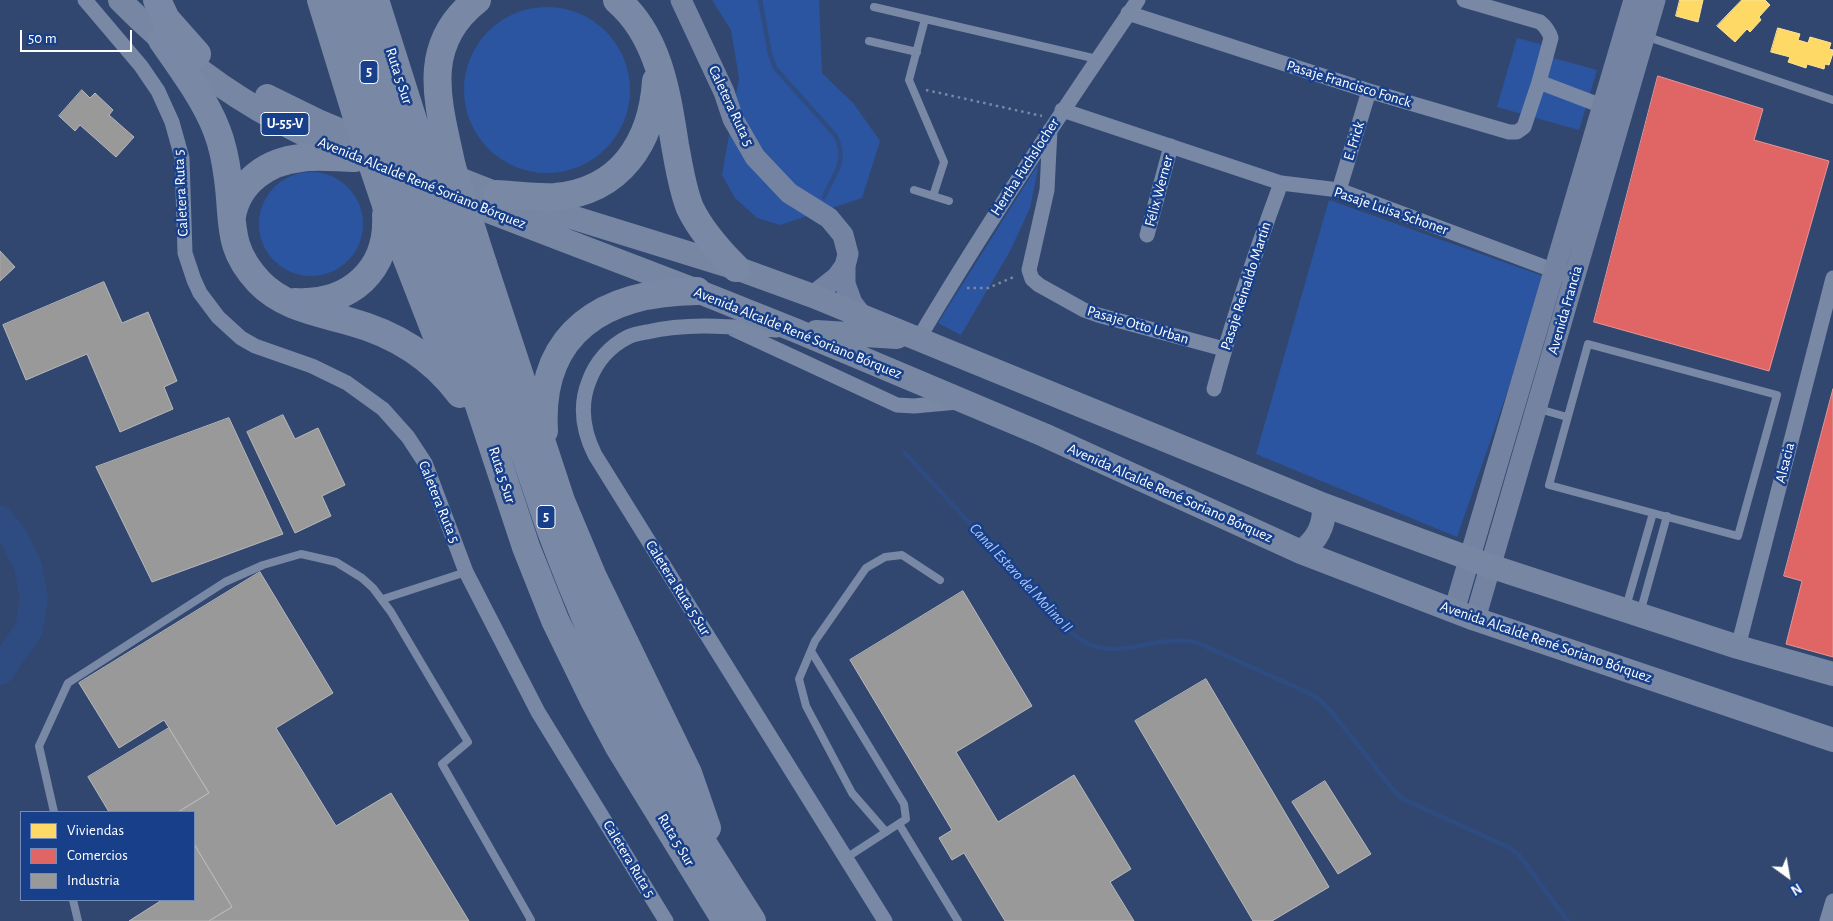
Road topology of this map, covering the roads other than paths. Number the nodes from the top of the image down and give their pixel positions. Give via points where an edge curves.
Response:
1 (86, 0) edge
2 (120, 0) edge
3 (157, 0) edge
4 (321, 0) edge
5 (346, 0) edge
6 (375, 0) edge
7 (477, 0) edge
8 (618, 0) edge
9 (680, 0) edge
10 (1138, 0) edge
11 (1464, 0) edge
12 (1655, 0) edge
13 (1633, 4) edge
14 (874, 7) dead end
15 (1128, 13) junction
16 (925, 19) junction
17 (1645, 36) junction
18 (162, 40) junction
19 (869, 41) dead end
20 (653, 52) junction
21 (916, 52) junction
22 (197, 54) junction
23 (1097, 59) junction
24 (1539, 82) junction
25 (1369, 91) junction
26 (1833, 100) edge
27 (1610, 111) junction
28 (1056, 119) junction
29 (359, 146) junction
30 (1171, 146) junction
31 (416, 150) junction
32 (1281, 183) junction
33 (914, 190) dead end
34 (1340, 190) junction
35 (497, 194) junction
36 (933, 196) junction
37 (949, 201) dead end
38 (389, 218) junction
39 (231, 222) junction
40 (1148, 235) dead end
41 (441, 250) junction
42 (845, 266) junction
43 (736, 268) junction
44 (1554, 271) junction
45 (1574, 278) junction
46 (1833, 278) edge
47 (697, 291) junction
48 (812, 296) junction
49 (279, 299) junction
50 (862, 316) junction
51 (724, 325) junction
52 (797, 331) junction
53 (919, 338) junction
54 (1224, 349) junction
55 (1214, 389) dead end
56 (460, 394) junction
57 (963, 401) junction
58 (1525, 407) junction
59 (1568, 417) junction
60 (546, 458) junction
61 (1324, 506) junction
62 (1653, 513) junction
63 (1667, 516) junction
64 (526, 547) junction
65 (1301, 552) junction
66 (1480, 562) junction
67 (466, 572) junction
68 (940, 580) dead end
69 (383, 599) junction
70 (1632, 612) junction
71 (1464, 615) junction
72 (1738, 647) junction
73 (811, 652) junction
74 (1833, 674) edge
75 (1833, 740) edge
76 (54, 811) edge
77 (899, 824) junction
78 (886, 832) junction
79 (846, 858) junction
80 (718, 867) junction
81 (73, 901) edge
82 (1833, 901) edge
83 (78, 921) edge
84 (531, 921) edge
85 (666, 921) edge
86 (726, 921) edge
87 (752, 921) edge
88 (885, 921) edge
89 (958, 921) edge
90 (1827, 921) edge

1 - 67 street, Caletera Ruta 5 via 141,66 166,107 182,158 184,253 208,304 241,338 347,383 396,422 425,463
2 - 18 main road, U-55-V
3 - 22 highway via 166,19
4 - 29 highway
5 - 41 highway, Ruta 5 Sur / 5, bridge via 392,145
6 - 31 highway, Ruta 5 Sur / 5
7 - 60 highway, bridge via 464,11 444,40 436,72 437,98 452,167
8 - 20 highway via 636,20
9 - 42 main road, Caletera Ruta 5 via 744,138 766,170 789,193 837,226 847,245
10 - 15 street, Hertha Fuchslocher
11 - 24 street, Pasaje Francisco Fonck via 1540,22 1548,29 1551,38
12 - 17 main road, Avenida Francia
13 - 17 lane
13 - 27 main road, Avenida Francia
14 - 16 lane
15 - 23 street, Hertha Fuchslocher
15 - 25 street, Pasaje Francisco Fonck
16 - 21 lane
16 - 23 lane
17 - 26 lane
17 - 27 main road, Avenida Francia
18 - 22 main road, Avenida Alcalde René Soriano Bórquez / U-55-V
18 - 29 main road, Avenida Alcalde René Soriano Bórquez / U-55-V via 231,92 280,122
18 - 39 highway via 217,131 228,180
19 - 21 lane
20 - 35 highway via 656,85 650,122 642,141 623,166 597,186 568,195
20 - 43 highway via 666,96 685,194 704,232
21 - 36 lane via 909,80 944,162
22 - 31 main road, Avenida Alcalde René Soriano Bórquez / U-55-V via 288,108
23 - 28 street, Hertha Fuchslocher
24 - 25 street, Pasaje Francisco Fonck via 1524,127 1513,133
24 - 27 street
25 - 34 street, E. Frick
27 - 44 main road, Avenida Francia
27 - 45 main road, Avenida Francia
28 - 30 street, Pasaje Luisa Schoner
28 - 53 street, Hertha Fuchslocher
28 - 54 street, Pasaje Otto Urban via 1047,190 1029,270 1032,279 1091,313
29 - 38 highway, bridge
29 - 39 highway via 269,166 242,189
29 - 47 main road, Avenida Alcalde René Soriano Bórquez / U-55-V via 421,186
30 - 32 street, Pasaje Luisa Schoner
30 - 40 street, Félix Werner
31 - 35 main road, Avenida Alcalde René Soriano Bórquez
31 - 41 highway, Ruta 5 Sur / 5, bridge
32 - 34 street, Pasaje Luisa Schoner
32 - 54 street, Pasaje Reinaldo Martín
33 - 36 lane
34 - 44 street, Pasaje Luisa Schoner
35 - 43 main road, Avenida Alcalde René Soriano Bórquez
36 - 37 lane
38 - 49 highway via 380,256 360,282 346,292 326,299 298,302
38 - 56 highway
39 - 49 highway via 242,258 259,281
41 - 64 highway, Ruta 5 Sur / 5
41 - 80 highway, Ruta 5 Sur / 5 via 608,671 642,737
42 - 48 main road via 837,277
42 - 50 main road, Caletera Ruta 5 via 845,284 852,303
43 - 48 main road, Avenida Alcalde René Soriano Bórquez
44 - 45 street, Pasaje Luisa Schoner
44 - 58 main road, Avenida Francia
45 - 58 main road, Avenida Francia
46 - 72 street, Alsacia
47 - 52 main road, Avenida Alcalde René Soriano Bórquez
47 - 60 highway via 664,293 618,304 585,321 567,340 555,358 546,389
48 - 50 main road, Avenida Alcalde René Soriano Bórquez
49 - 56 highway via 368,327 406,344 438,367
50 - 53 main road, Avenida Alcalde René Soriano Bórquez
51 - 52 street, Caletera Ruta 5 Sur
51 - 57 street, Caletera Ruta 5 Sur via 897,405
51 - 79 street, Caletera Ruta 5 Sur via 657,329 630,335 619,343 599,362 587,387 583,410 586,433 600,463
52 - 53 main road
52 - 57 main road, Avenida Alcalde René Soriano Bórquez
53 - 61 main road, Avenida Alcalde René Soriano Bórquez
54 - 55 street, Pasaje Reinaldo Martín
56 - 64 highway
57 - 65 main road, Avenida Alcalde René Soriano Bórquez
58 - 59 lane
58 - 66 main road, Avenida Francia
59 - 62 lane via 1549,485
59 - 63 lane via 1588,344 1777,394 1738,536
60 - 80 highway via 592,575 688,773
61 - 65 main road via 1320,531
61 - 66 main road, Avenida Alcalde René Soriano Bórquez
62 - 63 lane
62 - 70 lane
63 - 70 lane
64 - 86 highway, Ruta 5 Sur / 5 via 555,620 619,747
65 - 71 main road, Avenida Alcalde René Soriano Bórquez
66 - 70 main road, Avenida Alcalde René Soriano Bórquez
66 - 71 main road, Avenida Francia
67 - 69 lane
67 - 85 street, Caletera Ruta 5 via 538,712
68 - 73 lane via 902,555 885,557 866,568 815,641
69 - 76 lane via 350,569 336,562 301,554 245,572 206,593 68,683 40,746
69 - 84 lane via 468,742 442,764
70 - 72 main road, Avenida Alcalde René Soriano Bórquez
71 - 75 main road, Avenida Alcalde René Soriano Bórquez
72 - 74 main road, Avenida Alcalde René Soriano Bórquez
73 - 77 lane via 904,804 906,819
73 - 78 lane via 799,680 806,706 852,793
77 - 78 lane
77 - 89 lane
78 - 79 lane
79 - 88 street, Caletera Ruta 5 Sur
80 - 87 highway, Ruta 5 Sur / 5
81 - 83 lane
82 - 90 street

